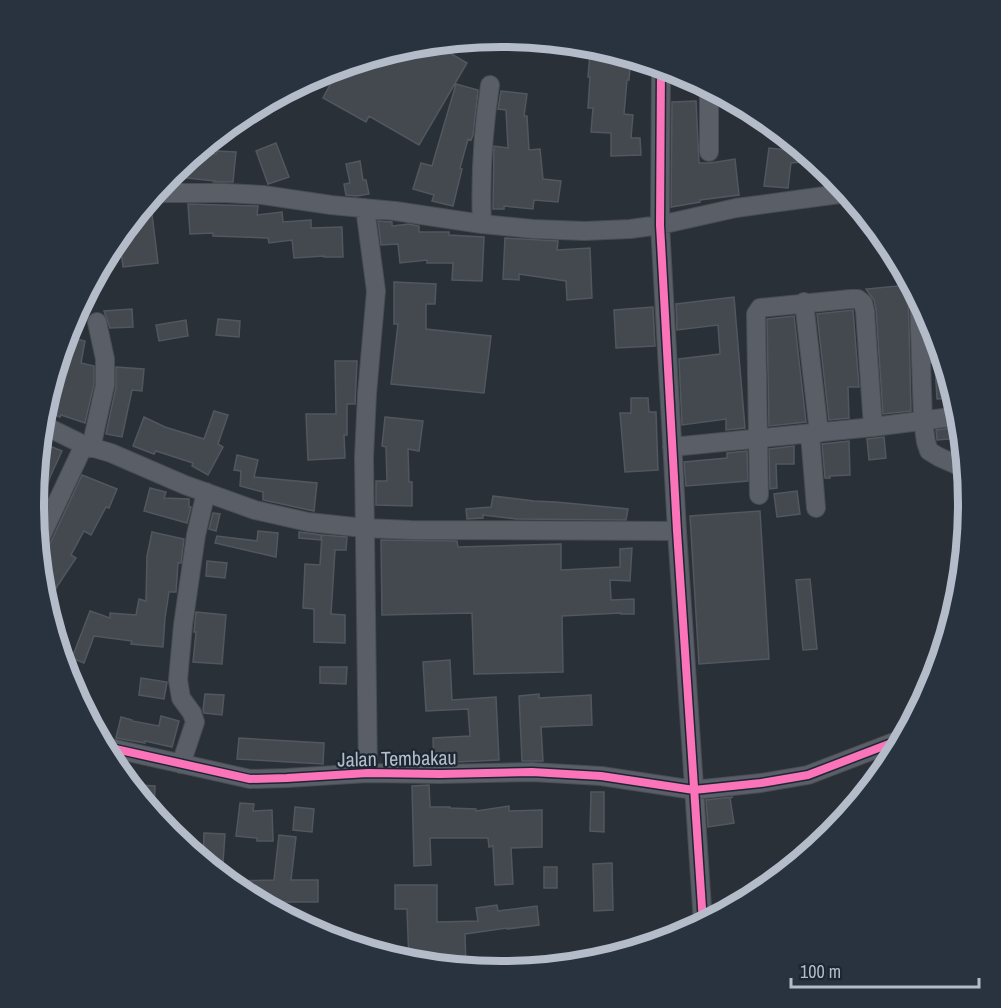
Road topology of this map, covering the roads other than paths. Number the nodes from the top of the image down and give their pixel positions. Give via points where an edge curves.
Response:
1 (661, 76) edge
2 (490, 85) dead end
3 (709, 97) edge
4 (709, 152) dead end
5 (166, 193) edge
6 (836, 194) edge
7 (365, 208) junction
8 (482, 224) junction
9 (660, 225) junction
10 (804, 302) junction
11 (97, 322) dead end
12 (920, 322) edge
13 (932, 354) edge
14 (921, 355) junction
15 (949, 417) edge
16 (923, 421) junction
17 (873, 427) junction
18 (50, 428) edge
19 (814, 433) junction
20 (758, 438) junction
21 (88, 446) junction
22 (672, 447) junction
23 (956, 465) edge
24 (206, 492) junction
25 (759, 495) dead end
26 (816, 508) dead end
27 (364, 528) junction
28 (677, 531) junction
29 (44, 532) edge
30 (889, 744) edge
31 (116, 749) edge
32 (181, 764) junction
33 (368, 773) junction
34 (694, 790) junction
35 (702, 914) edge

1 - 9 street
2 - 8 street via 482,152
3 - 4 street
5 - 7 street via 263,195
6 - 9 street via 736,208
7 - 8 street
7 - 27 street via 376,291 364,447
8 - 9 street via 585,231
9 - 22 street
10 - 17 street via 858,299 863,303
10 - 19 street
10 - 20 street via 757,311
11 - 21 street via 105,359 105,385
12 - 14 street
13 - 14 street
14 - 16 street
15 - 16 street
16 - 17 street
16 - 23 street via 929,451
17 - 19 street
18 - 21 street
19 - 20 street
19 - 26 street
20 - 22 street
20 - 25 street
21 - 24 street
21 - 29 street
22 - 28 street
24 - 27 street via 255,510 308,522
24 - 32 street via 195,534 183,625 178,680 181,698 195,722
27 - 28 street
27 - 33 street
28 - 34 street
30 - 34 street, Jalan Tembakau via 808,775
31 - 32 street, Jalan Tembakau
32 - 33 street, Jalan Tembakau via 250,779
33 - 34 street, Jalan Tembakau via 532,772 601,776
34 - 35 street

